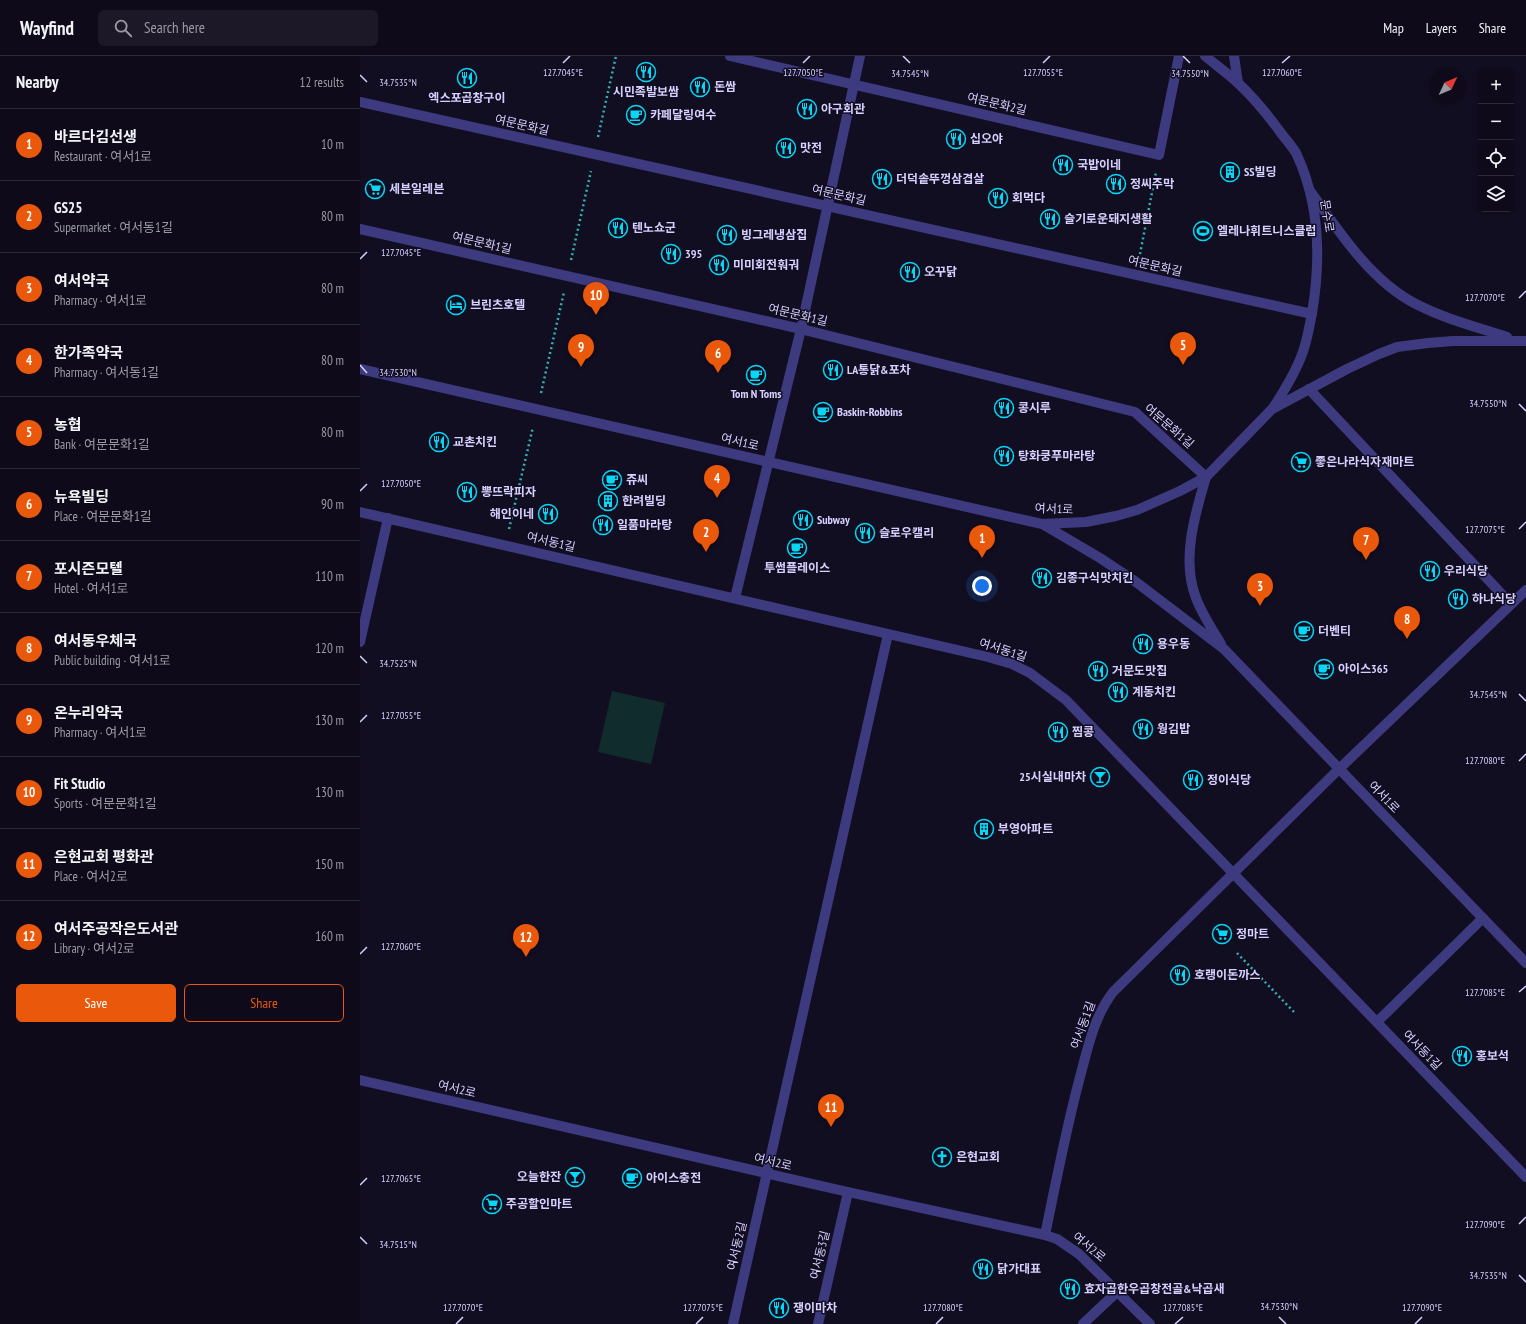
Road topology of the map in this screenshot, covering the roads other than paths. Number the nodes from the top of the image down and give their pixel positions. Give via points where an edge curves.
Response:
1 (730, 56) edge
2 (860, 56) edge
3 (1179, 56) edge
4 (1205, 56) edge
5 (1234, 56) edge
6 (1238, 83) junction
7 (853, 84) junction
8 (360, 102) edge
9 (1310, 190) junction
10 (828, 206) junction
11 (360, 228) edge
12 (1312, 314) junction
13 (801, 328) junction
14 (1515, 340) junction
15 (1526, 341) edge
16 (360, 369) edge
17 (1309, 388) junction
18 (1272, 410) junction
19 (768, 462) junction
20 (1206, 477) junction
21 (360, 512) edge
22 (388, 518) junction
23 (1042, 524) junction
24 (1526, 590) edge
25 (735, 598) junction
26 (1511, 604) junction
27 (888, 634) junction
28 (360, 642) edge
29 (1224, 649) junction
30 (1339, 769) junction
31 (1233, 873) junction
32 (1483, 918) junction
33 (1526, 963) edge
34 (1377, 1022) junction
35 (360, 1080) edge
36 (767, 1173) junction
37 (1526, 1176) edge
38 (848, 1192) junction
39 (1045, 1235) junction
40 (1118, 1292) junction
41 (733, 1324) edge
42 (818, 1324) edge
43 (1083, 1324) edge
44 (1150, 1324) edge

1 - 7 street, 여문문화2길
2 - 7 street
3 - 7 street, 여문문화2길 via 1159,155
4 - 6 street, 문수로
5 - 6 street
6 - 9 street, 문수로 via 1264,109 1297,154
7 - 10 street
8 - 10 street, 여문문화길
9 - 12 street, 문수로 via 1317,230 1318,255 1317,285
9 - 14 street via 1352,248 1396,292 1436,313
10 - 12 street, 여문문화길
10 - 13 street
11 - 13 street, 여문문화1길
12 - 18 street, 문수로 via 1301,358
13 - 19 street
13 - 20 street, 여문문화1길 via 1135,412
14 - 15 street
14 - 17 street via 1453,341 1398,347 1364,360
16 - 19 street, 여서1로
17 - 18 street
17 - 26 street
18 - 20 street
19 - 23 street, 여서1로
19 - 25 street
20 - 23 street, 여서1로 via 1137,510 1086,522
20 - 29 street via 1198,503 1190,549 1191,582 1208,623
21 - 22 street, 여서동1길
22 - 25 street, 여서동1길
22 - 28 street
23 - 29 street via 1118,570
24 - 26 street, 여서동1길
25 - 27 street, 여서동1길
26 - 30 street, 여서동1길
27 - 31 street, 여서동1길 via 988,657 1012,664 1030,673 1066,700
27 - 36 street, 여서동2길
29 - 30 street, 여서1로
30 - 31 street, 여서동1길
30 - 32 street, 여서1로
31 - 34 street, 여서동1길
31 - 39 street, 여서동1길 via 1113,992 1100,1012 1075,1096
32 - 33 street, 여서1로
32 - 34 street
34 - 37 street, 여서동1길
35 - 36 street, 여서2로
36 - 38 street, 여서2로
36 - 41 street, 여서동2길
38 - 39 street, 여서2로
38 - 42 street, 여서동3길
39 - 40 street, 여서2로 via 1074,1250
40 - 43 street
40 - 44 street, 여서2로

